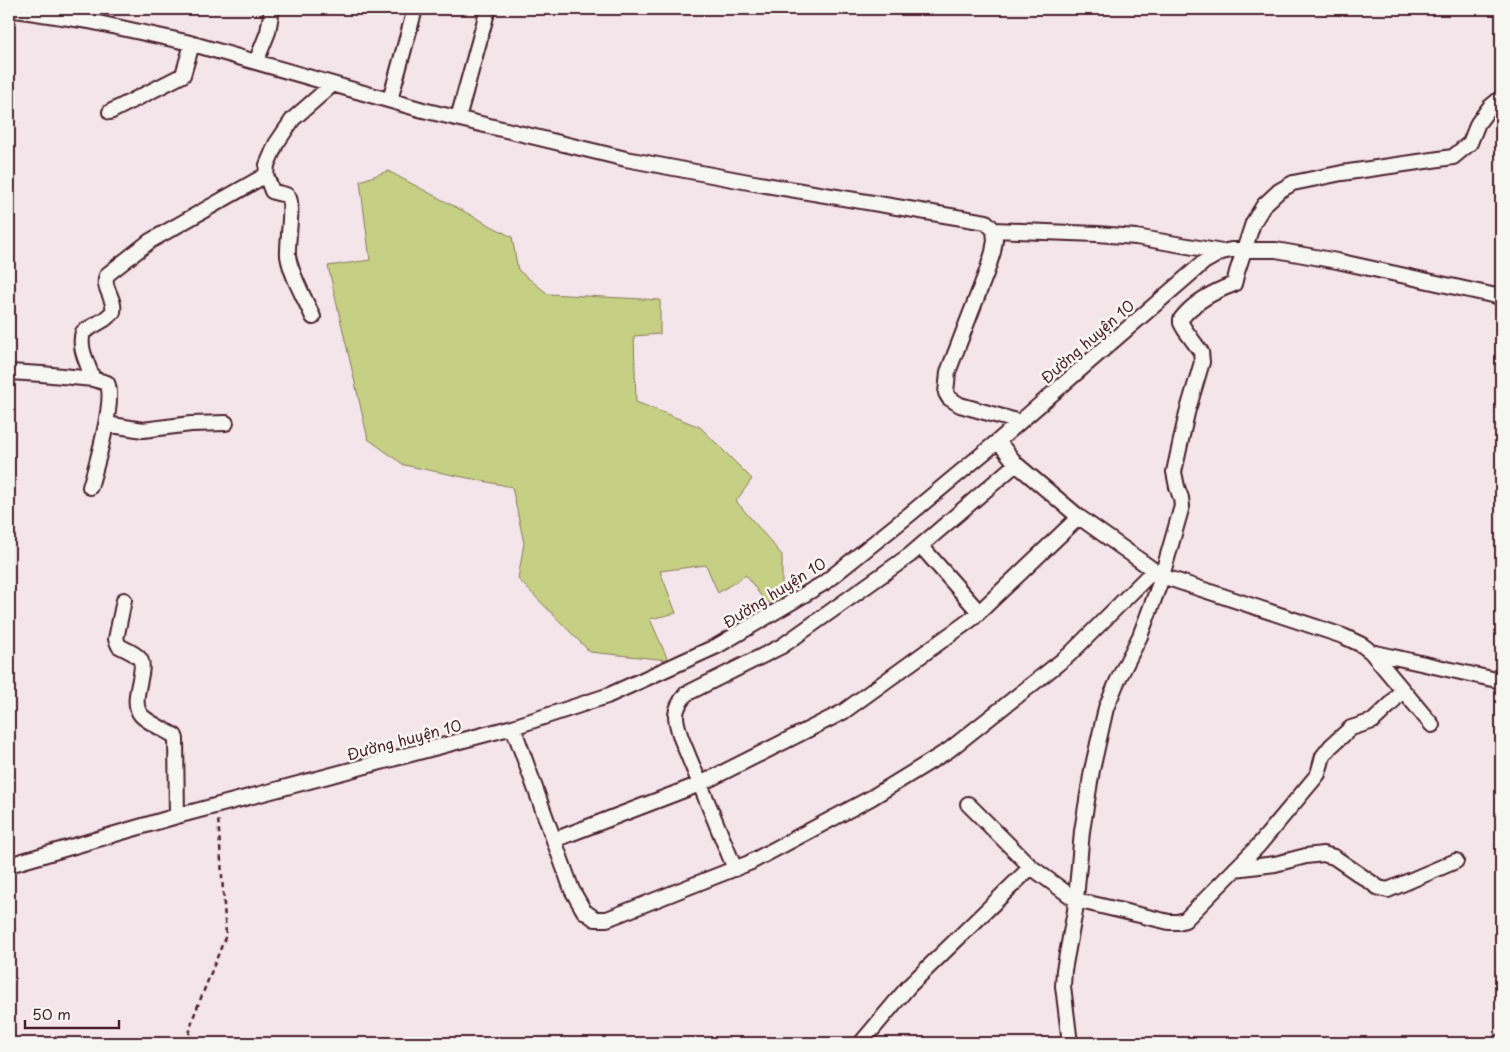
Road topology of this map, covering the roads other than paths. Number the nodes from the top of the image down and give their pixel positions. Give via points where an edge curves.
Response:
1 (9, 9) edge
2 (272, 9) edge
3 (415, 9) edge
4 (488, 9) edge
5 (192, 44) junction
6 (256, 62) junction
7 (333, 84) junction
8 (1501, 98) edge
9 (390, 100) junction
10 (110, 112) dead end
11 (458, 118) junction
12 (266, 175) junction
13 (994, 230) junction
14 (1244, 250) junction
15 (1222, 252) junction
16 (1501, 297) edge
17 (313, 317) dead end
18 (9, 372) edge
19 (93, 379) junction
20 (1020, 422) junction
21 (226, 423) dead end
22 (106, 424) junction
23 (998, 441) junction
24 (1016, 464) junction
25 (90, 487) dead end
26 (1079, 517) junction
27 (921, 546) junction
28 (1158, 573) junction
29 (124, 600) dead end
30 (979, 612) junction
31 (1371, 652) junction
32 (1501, 681) edge
33 (1402, 689) junction
34 (1432, 725) dead end
35 (513, 727) junction
36 (700, 784) junction
37 (968, 804) dead end
38 (177, 816) junction
39 (554, 840) junction
40 (1456, 860) dead end
41 (9, 865) edge
42 (1031, 867) junction
43 (735, 869) junction
44 (1235, 869) junction
45 (1076, 900) junction
46 (862, 1043) edge
47 (1070, 1043) edge

1 - 5 street via 90,21
2 - 6 street via 268,32
3 - 9 street
4 - 11 street
5 - 6 street
5 - 10 street via 183,75
6 - 7 street
7 - 9 street
7 - 12 street via 293,119 276,144
8 - 14 street via 1478,123 1470,143 1453,156 1293,182 1264,205 1253,223
9 - 11 street
11 - 13 street via 626,159 978,220 986,222
12 - 17 street via 272,191 289,198 288,256
12 - 19 street via 150,241 108,274 105,283 114,312 83,332 81,339
13 - 15 street via 1136,237
13 - 20 street via 988,271 948,372 946,393 960,405
14 - 15 street, Đường huyện 10
14 - 16 street, Đường huyện 10 via 1276,250 1337,260
14 - 28 street via 1234,284 1192,307 1181,318 1185,330 1201,352 1202,362 1174,472 1182,506
15 - 20 street, Đường huyện 10 via 1204,262
18 - 19 street
19 - 22 street via 109,385
20 - 23 street, Đường huyện 10
21 - 22 street via 143,430
22 - 25 street
23 - 24 street
23 - 35 street, Đường huyện 10 via 824,583 717,646 607,696
24 - 26 street
24 - 27 street
26 - 28 street
26 - 30 street
27 - 30 street
27 - 36 street via 782,646 686,694 679,702 675,717
28 - 31 street via 1343,636
28 - 43 street via 1069,654 949,750 871,798
28 - 45 street via 1140,636 1106,708 1082,831
29 - 38 street via 116,639 119,646 142,662 137,687 138,709 141,716 176,739
30 - 36 street via 843,712
31 - 32 street
31 - 33 street
33 - 34 street
33 - 44 street via 1373,721 1351,728 1331,746 1323,756 1318,774
35 - 38 street, Đường huyện 10
35 - 39 street
36 - 39 street
36 - 43 street
37 - 42 street
38 - 41 street, Đường huyện 10
39 - 43 street via 572,890 584,911 595,918 607,918
40 - 44 street via 1388,890 1379,888 1334,857 1323,854
42 - 45 street
42 - 46 street via 909,986
44 - 45 street via 1185,920 1178,922
45 - 47 street via 1063,986

